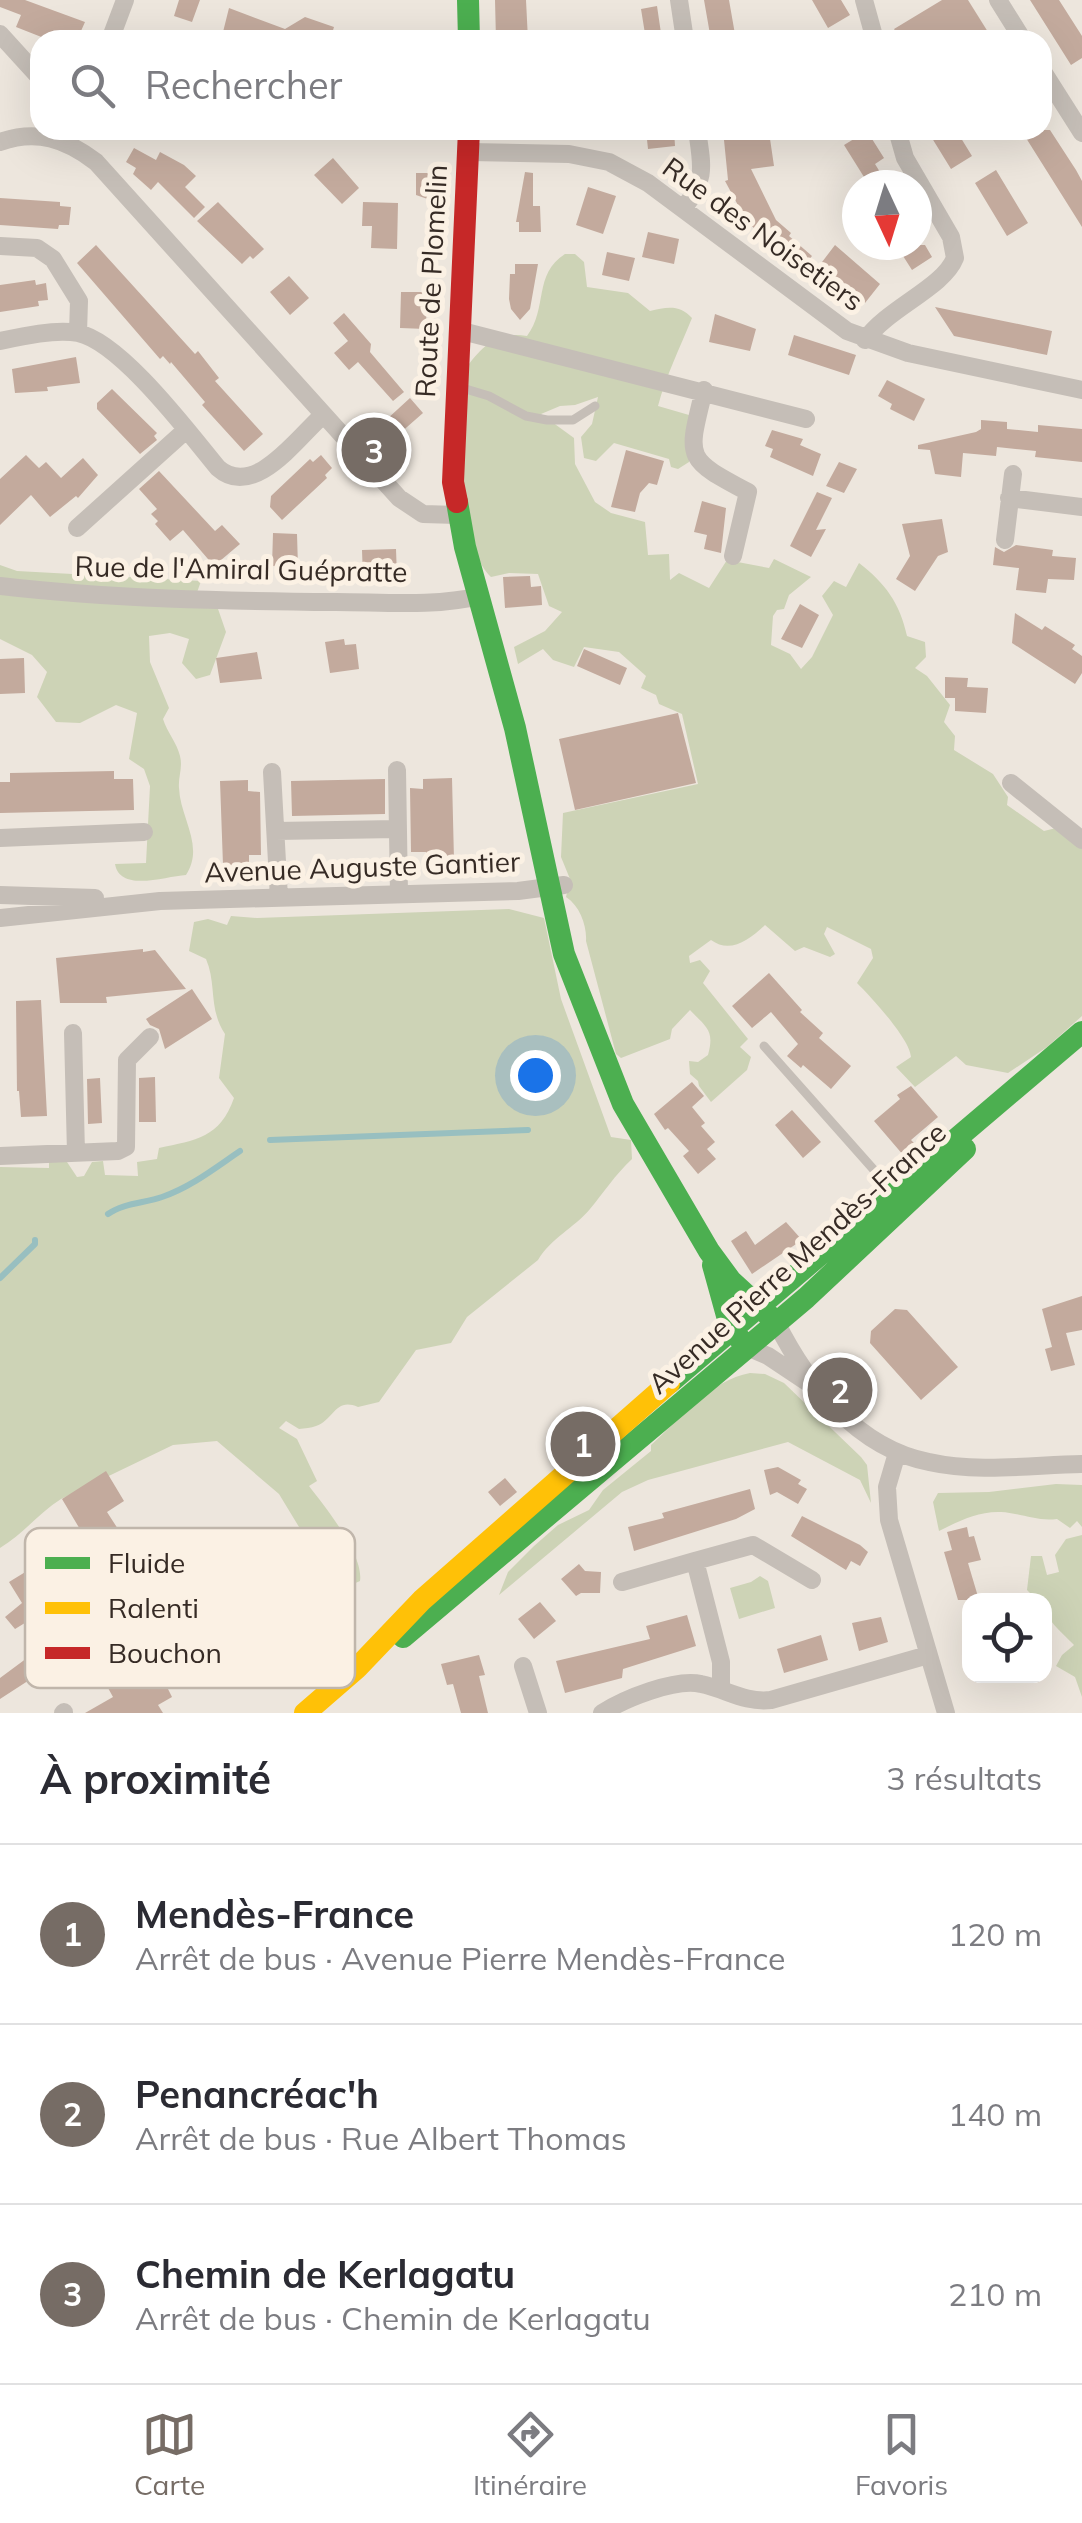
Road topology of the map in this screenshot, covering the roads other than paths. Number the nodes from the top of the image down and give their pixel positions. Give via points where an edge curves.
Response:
1 (125, 0) edge
2 (468, 0) edge
3 (679, 0) edge
4 (864, 0) edge
5 (998, 0) edge
6 (114, 30) edge
7 (469, 30) edge
8 (684, 30) edge
9 (872, 30) edge
10 (1017, 30) edge
11 (0, 34) edge
12 (30, 67) edge
13 (1052, 86) edge
14 (1082, 133) edge
15 (30, 136) edge
16 (76, 140) edge
17 (699, 140) edge
18 (900, 140) edge
19 (469, 141) edge
20 (0, 142) edge
21 (683, 208) junction
22 (0, 246) edge
23 (458, 330) junction
24 (78, 333) junction
25 (0, 340) edge
26 (865, 340) junction
27 (455, 386) junction
28 (704, 390) junction
29 (1082, 390) edge
30 (595, 406) dead end
31 (323, 414) junction
32 (806, 419) dead end
33 (186, 430) junction
34 (1012, 474) dead end
35 (1010, 498) junction
36 (1082, 508) edge
37 (458, 515) junction
38 (77, 528) dead end
39 (1005, 540) dead end
40 (733, 556) dead end
41 (0, 586) edge
42 (480, 596) junction
43 (396, 770) dead end
44 (272, 772) dead end
45 (1011, 782) dead end
46 (398, 829) junction
47 (276, 831) junction
48 (144, 832) dead end
49 (0, 838) edge
50 (1082, 840) edge
51 (556, 886) junction
52 (398, 894) junction
53 (0, 895) edge
54 (279, 898) junction
55 (160, 901) junction
56 (0, 918) edge
57 (72, 1033) dead end
58 (1082, 1034) edge
59 (150, 1037) dead end
60 (764, 1046) dead end
61 (76, 1153) junction
62 (0, 1156) edge
63 (892, 1190) junction
64 (709, 1251) junction
65 (759, 1304) junction
66 (776, 1322) junction
67 (739, 1338) junction
68 (818, 1390) junction
69 (898, 1452) junction
70 (1082, 1464) edge
71 (695, 1561) junction
72 (812, 1580) dead end
73 (622, 1582) dead end
74 (928, 1655) junction
75 (523, 1666) dead end
76 (355, 1670) edge
77 (334, 1688) edge
78 (721, 1690) junction
79 (759, 1707) edge
80 (307, 1712) edge
81 (538, 1713) edge
82 (602, 1713) edge
83 (946, 1713) edge

1 - 6 street
2 - 7 street
3 - 8 street
4 - 9 street
5 - 10 street
11 - 12 street
13 - 14 street
15 - 20 street
16 - 31 street
17 - 21 street via 703,174
18 - 26 street via 955,258 943,277 884,317
19 - 21 street, Rue des Noisetiers via 589,156 629,171
19 - 23 street, Route de Plomelin
21 - 26 street, Rue des Noisetiers
22 - 24 street via 45,251 79,300
23 - 27 street, Route de Plomelin
23 - 28 street
24 - 25 street
24 - 33 street via 112,350
26 - 29 street, Rue des Noisetiers
27 - 30 lane via 547,420 573,420
27 - 37 street, Route de Plomelin
28 - 32 street
28 - 40 street via 694,456 748,492
31 - 33 street via 264,469 244,478 227,476
31 - 37 street via 412,509
33 - 38 street
34 - 35 street
35 - 36 street
35 - 39 street
37 - 42 street, Route de Plomelin
41 - 42 street, Rue de l'Amiral Guépratte via 284,602
42 - 51 street, Route de Plomelin via 542,798
43 - 46 street
44 - 47 street
45 - 50 street
46 - 47 street
46 - 52 street
47 - 54 street
48 - 49 street
51 - 52 street, Avenue Auguste Gantier
51 - 64 street, Route de Plomelin via 596,1036 623,1104
52 - 54 street, Avenue Auguste Gantier
53 - 55 street, Avenue Auguste Gantier
54 - 55 street, Avenue Auguste Gantier
55 - 56 street, Avenue Auguste Gantier
57 - 61 street
58 - 63 street, Avenue Pierre Mendès-France
58 - 66 street, Avenue Pierre Mendès-France
59 - 61 street via 127,1060 126,1147
60 - 63 lane, Avenue Pierre Mendès-France
61 - 62 street
63 - 65 street, Avenue Pierre Mendès-France
64 - 65 street, Route de Plomelin
64 - 67 street, Route de Plomelin
65 - 66 street, Route de Plomelin
65 - 67 street, Avenue Pierre Mendès-France
66 - 67 street, Avenue Pierre Mendès-France
66 - 68 street
67 - 68 street
67 - 76 street, Avenue Pierre Mendès-France via 422,1600
68 - 69 street
69 - 70 street via 966,1466
69 - 74 street via 887,1510
71 - 72 street via 753,1545
71 - 73 street
71 - 78 street via 721,1662
74 - 79 street
74 - 83 street
75 - 81 street
77 - 80 street, Avenue Pierre Mendès-France
78 - 79 street
78 - 82 street via 685,1683

